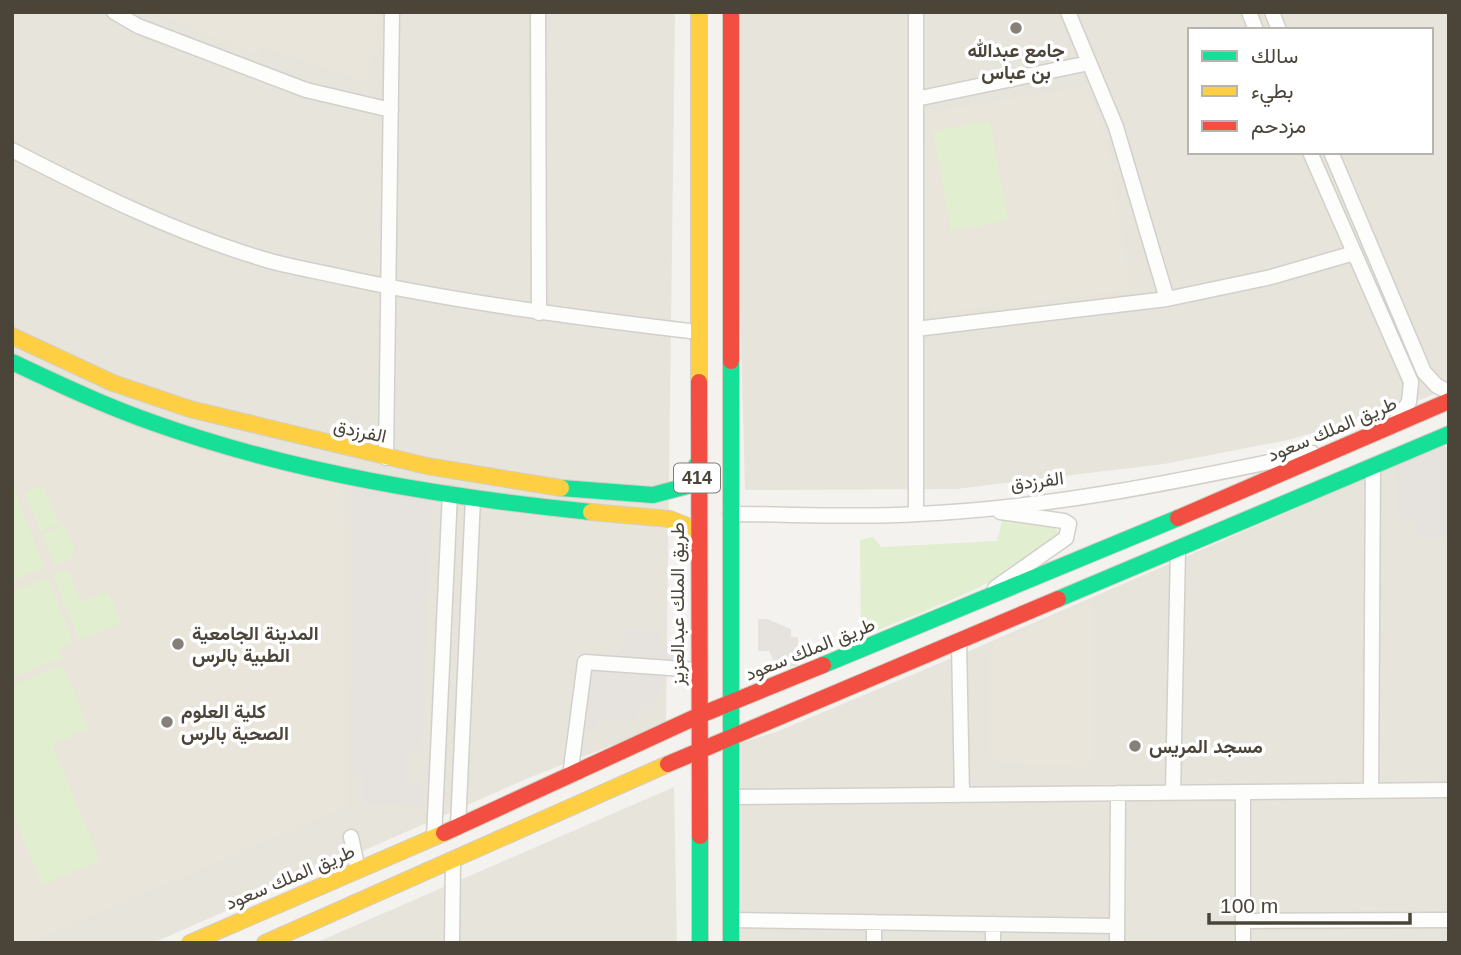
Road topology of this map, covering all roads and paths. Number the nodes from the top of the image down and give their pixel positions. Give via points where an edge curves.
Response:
1 (114, 12) edge
2 (392, 12) edge
3 (538, 12) edge
4 (699, 12) edge
5 (731, 12) edge
6 (916, 12) edge
7 (1068, 12) edge
8 (1089, 63) junction
9 (916, 99) junction
10 (390, 110) junction
11 (12, 150) edge
12 (1311, 154) edge
13 (1332, 154) edge
14 (1354, 253) junction
15 (387, 286) junction
16 (1167, 299) junction
17 (539, 313) junction
18 (916, 329) junction
19 (698, 332) junction
20 (12, 335) edge
21 (12, 362) edge
22 (1449, 392) edge
23 (1449, 401) edge
24 (1390, 427) junction
25 (1449, 434) edge
26 (1432, 441) junction
27 (1449, 442) edge
28 (1345, 446) junction
29 (386, 458) junction
30 (698, 464) junction
31 (1373, 466) junction
32 (450, 493) junction
33 (473, 498) junction
34 (978, 509) junction
35 (730, 514) junction
36 (916, 514) junction
37 (697, 546) junction
38 (1106, 549) junction
39 (1178, 549) junction
40 (1119, 574) junction
41 (977, 603) junction
42 (959, 642) junction
43 (698, 670) junction
44 (731, 704) junction
45 (698, 716) junction
46 (731, 738) junction
47 (699, 750) junction
48 (570, 776) junction
49 (1449, 790) edge
50 (1371, 791) junction
51 (1243, 792) junction
52 (1118, 793) junction
53 (1173, 793) junction
54 (962, 794) junction
55 (731, 797) junction
56 (458, 827) junction
57 (351, 837) dead end
58 (434, 838) junction
59 (453, 862) junction
60 (358, 870) junction
61 (731, 920) junction
62 (1243, 920) junction
63 (1449, 920) edge
64 (874, 922) junction
65 (993, 924) junction
66 (1117, 926) junction
67 (190, 943) edge
68 (265, 943) edge
69 (452, 943) edge
70 (700, 943) edge
71 (731, 943) edge
72 (874, 943) edge
73 (993, 943) edge
74 (1117, 943) edge
75 (1243, 943) edge

1 - 10 street via 138,26 306,90
2 - 10 street
3 - 17 street
4 - 19 main road, طريق الملك عبدالعزيز / 414
5 - 35 main road, 414
6 - 9 street
7 - 8 street
8 - 9 street
8 - 16 street via 1115,127
9 - 18 street
10 - 15 street
11 - 15 street via 80,186 193,234 261,258
12 - 14 street
13 - 22 street via 1424,372
14 - 16 street
14 - 24 street via 1411,382 1404,412
15 - 17 street
15 - 29 street
16 - 18 street
17 - 19 street
18 - 36 street
19 - 30 main road, طريق الملك عبدالعزيز / 414
20 - 29 main road, الفرزدق via 146,395 230,422
21 - 32 main road via 103,404 223,444 345,474
23 - 24 main road, طريق الملك سعود
24 - 28 main road, طريق الملك سعود
25 - 26 main road
26 - 27 main road
26 - 31 main road
28 - 34 street, الفرزدق via 1159,486
28 - 38 main road, طريق الملك سعود
29 - 30 main road, الفرزدق via 574,490 665,496 687,486
30 - 37 main road, طريق الملك عبدالعزيز / 414
31 - 39 main road
31 - 50 street
32 - 33 main road
32 - 58 street
33 - 37 main road via 567,513 670,519 685,525
33 - 56 street
34 - 36 street, الفرزدق
34 - 41 street via 1064,521 1070,531
35 - 36 street, الفرزدق
35 - 44 main road, 414
37 - 43 main road, طريق الملك عبدالعزيز / 414
38 - 40 main road
38 - 41 main road, طريق الملك سعود
39 - 40 main road
39 - 53 street
40 - 42 main road
41 - 44 main road, طريق الملك سعود
42 - 46 main road
42 - 54 street
43 - 45 main road, طريق الملك عبدالعزيز / 414
43 - 48 street via 585,662
44 - 45 main road, طريق الملك سعود
44 - 46 main road, 414
45 - 47 main road, طريق الملك عبدالعزيز / 414
45 - 48 main road, طريق الملك سعود
46 - 47 main road
46 - 55 main road, 414
47 - 59 main road
47 - 70 main road, طريق الملك عبدالعزيز / 414
48 - 56 main road, طريق الملك سعود
49 - 50 street
50 - 51 street
51 - 53 street
51 - 62 street
52 - 53 street
52 - 54 street
52 - 66 street
54 - 55 street
55 - 61 main road, 414
56 - 58 main road, طريق الملك سعود
57 - 60 street
58 - 60 main road, طريق الملك سعود
59 - 68 main road
59 - 69 street
60 - 67 main road, طريق الملك سعود
61 - 64 street
61 - 71 main road, 414
62 - 63 street
62 - 75 street
64 - 65 street
64 - 72 street
65 - 66 street
65 - 73 street
66 - 74 street

